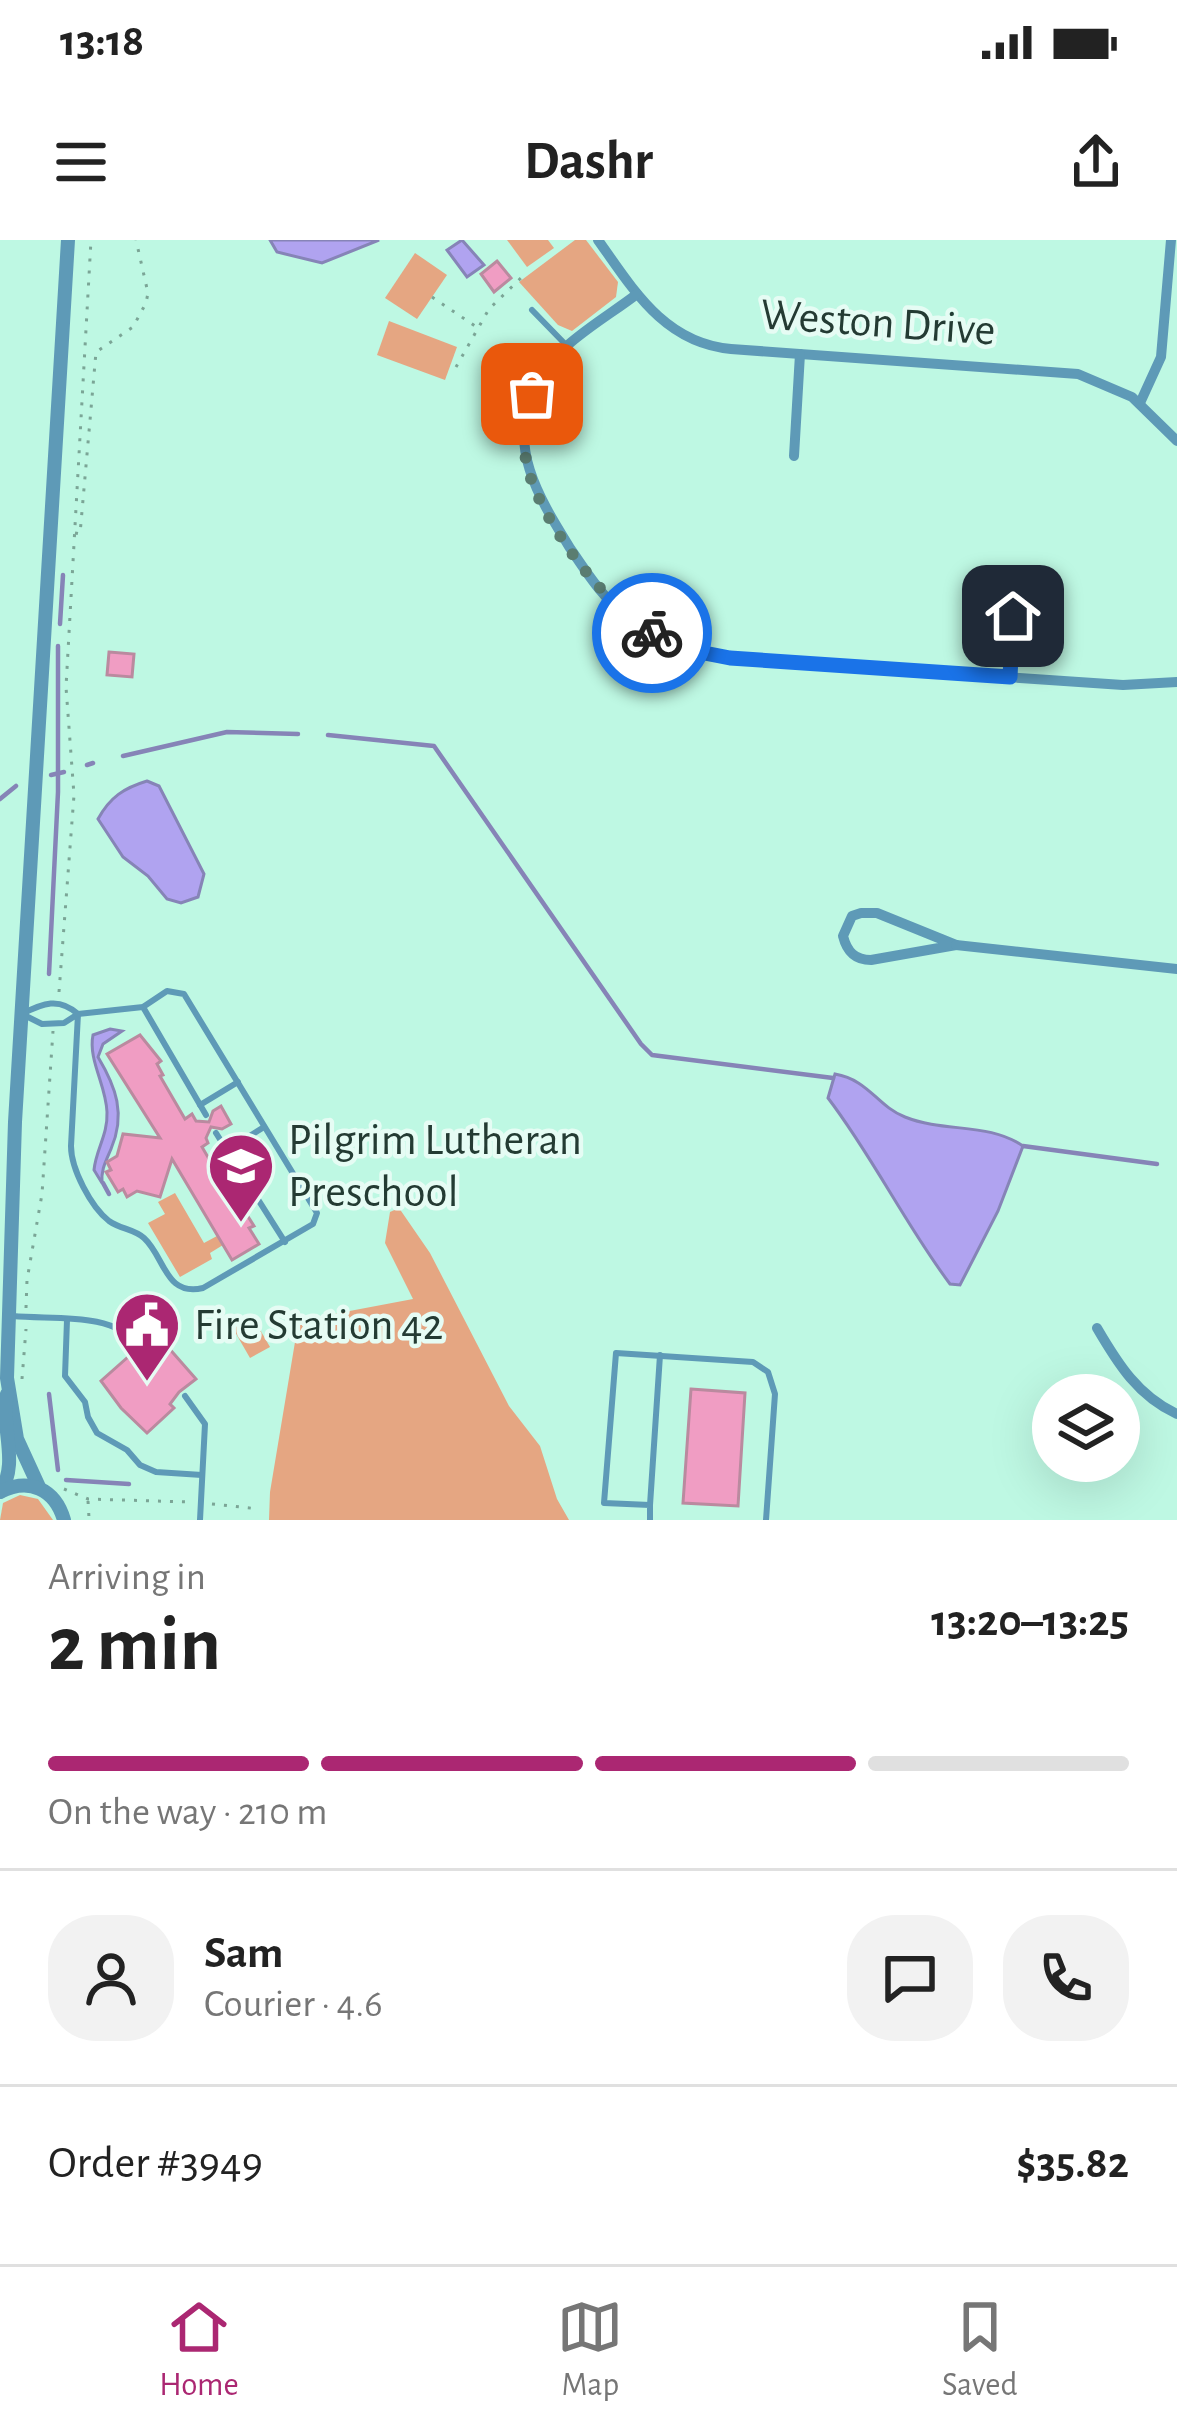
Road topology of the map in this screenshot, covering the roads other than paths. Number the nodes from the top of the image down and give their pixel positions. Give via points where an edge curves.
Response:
1 (68, 240) edge
2 (598, 240) edge
3 (1171, 240) edge
4 (637, 294) junction
5 (532, 310) dead end
6 (567, 346) junction
7 (800, 354) junction
8 (1140, 403) junction
9 (1177, 441) edge
10 (794, 456) dead end
11 (1015, 574) dead end
12 (1010, 677) junction
13 (1177, 682) edge
14 (956, 945) junction
15 (1177, 969) edge
16 (143, 1007) junction
17 (22, 1014) junction
18 (78, 1014) junction
19 (238, 1082) junction
20 (200, 1105) junction
21 (206, 1115) dead end
22 (265, 1126) junction
23 (216, 1132) dead end
24 (226, 1151) junction
25 (7, 1198) edge
26 (285, 1242) junction
27 (10, 1316) junction
28 (67, 1320) junction
29 (1097, 1328) dead end
30 (140, 1345) dead end
31 (660, 1355) junction
32 (15, 1393) junction
33 (185, 1396) dead end
34 (1177, 1414) edge
35 (202, 1475) junction
36 (38, 1487) junction
37 (0, 1492) edge
38 (650, 1505) junction
39 (62, 1514) edge
40 (82, 1519) edge
41 (200, 1520) edge
42 (650, 1520) edge
43 (766, 1520) edge

1 - 17 street
2 - 4 street, Weston Drive
3 - 8 street via 1161,357
4 - 6 street
4 - 7 street, Weston Drive via 695,342
5 - 6 lane
6 - 12 street via 532,394 527,467 583,567 628,618 677,646 716,656
7 - 8 street, Weston Drive via 1067,372
7 - 10 street
8 - 9 street, Weston Drive
11 - 12 street
12 - 13 street
14 - 14 street via 869,911 852,916 843,937 864,960
14 - 15 street
16 - 18 lane
16 - 19 lane via 167,991 184,994
16 - 20 lane
17 - 18 lane via 42,1024
17 - 18 lane via 44,1002 68,1004
17 - 25 street
18 - 26 lane via 71,1155 100,1212 146,1240 165,1274 194,1290
19 - 20 lane
19 - 22 lane
20 - 21 lane
22 - 24 lane
22 - 26 lane via 317,1213 314,1224
23 - 24 lane
24 - 26 lane
25 - 27 street
27 - 28 lane
27 - 32 street
28 - 30 lane via 109,1323
28 - 35 lane via 64,1376 97,1432 147,1470
29 - 34 street via 1132,1382
31 - 38 lane
31 - 38 lane via 616,1352 604,1503
31 - 43 lane via 753,1362 772,1378
32 - 36 street via 20,1451
32 - 37 street via 1,1407 9,1469
33 - 35 lane via 205,1424
35 - 41 lane
36 - 37 street
36 - 39 street
38 - 42 lane
39 - 40 street

